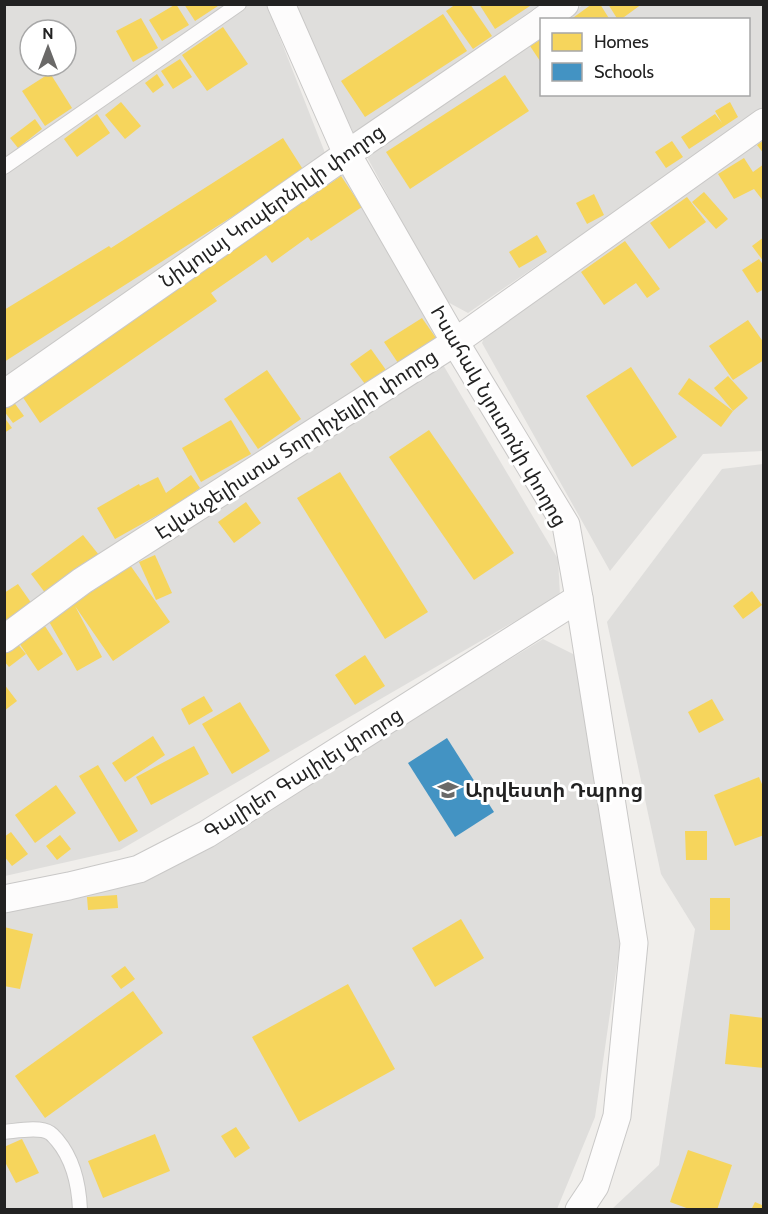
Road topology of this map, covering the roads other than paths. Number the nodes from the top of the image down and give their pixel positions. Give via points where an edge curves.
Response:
1 (239, 4) edge
2 (281, 4) edge
3 (565, 4) edge
4 (545, 18) edge
5 (540, 21) edge
6 (764, 122) edge
7 (347, 154) junction
8 (4, 167) edge
9 (455, 342) junction
10 (4, 394) edge
11 (579, 598) junction
12 (4, 639) edge
13 (4, 898) edge
14 (4, 1132) edge
15 (80, 1209) edge
16 (579, 1209) edge

1 - 8 lane
2 - 7 street, Իսահակ Նյուտոնի փողոց
3 - 4 street, Նիկոլայ Կոպերնիկի փողոց
5 - 7 street, Նիկոլայ Կոպերնիկի փողոց
6 - 9 street, Էվանջելիստա Տորրիչելլիի փողոց
7 - 9 street, Իսահակ Նյուտոնի փողոց
7 - 10 street, Նիկոլայ Կոպերնիկի փողոց
9 - 11 street, Իսահակ Նյուտոնի փողոց via 567,525
9 - 12 street, Էվանջելիստա Տորրիչելլիի փողոց via 82,580
11 - 13 street, Գալիլեո Գալիլեյ փողոց via 207,834 139,869
11 - 16 street, Իսահակ Նյուտոնի փողոց via 634,943 617,1116 595,1186
14 - 15 lane via 51,1133 65,1150 73,1169

